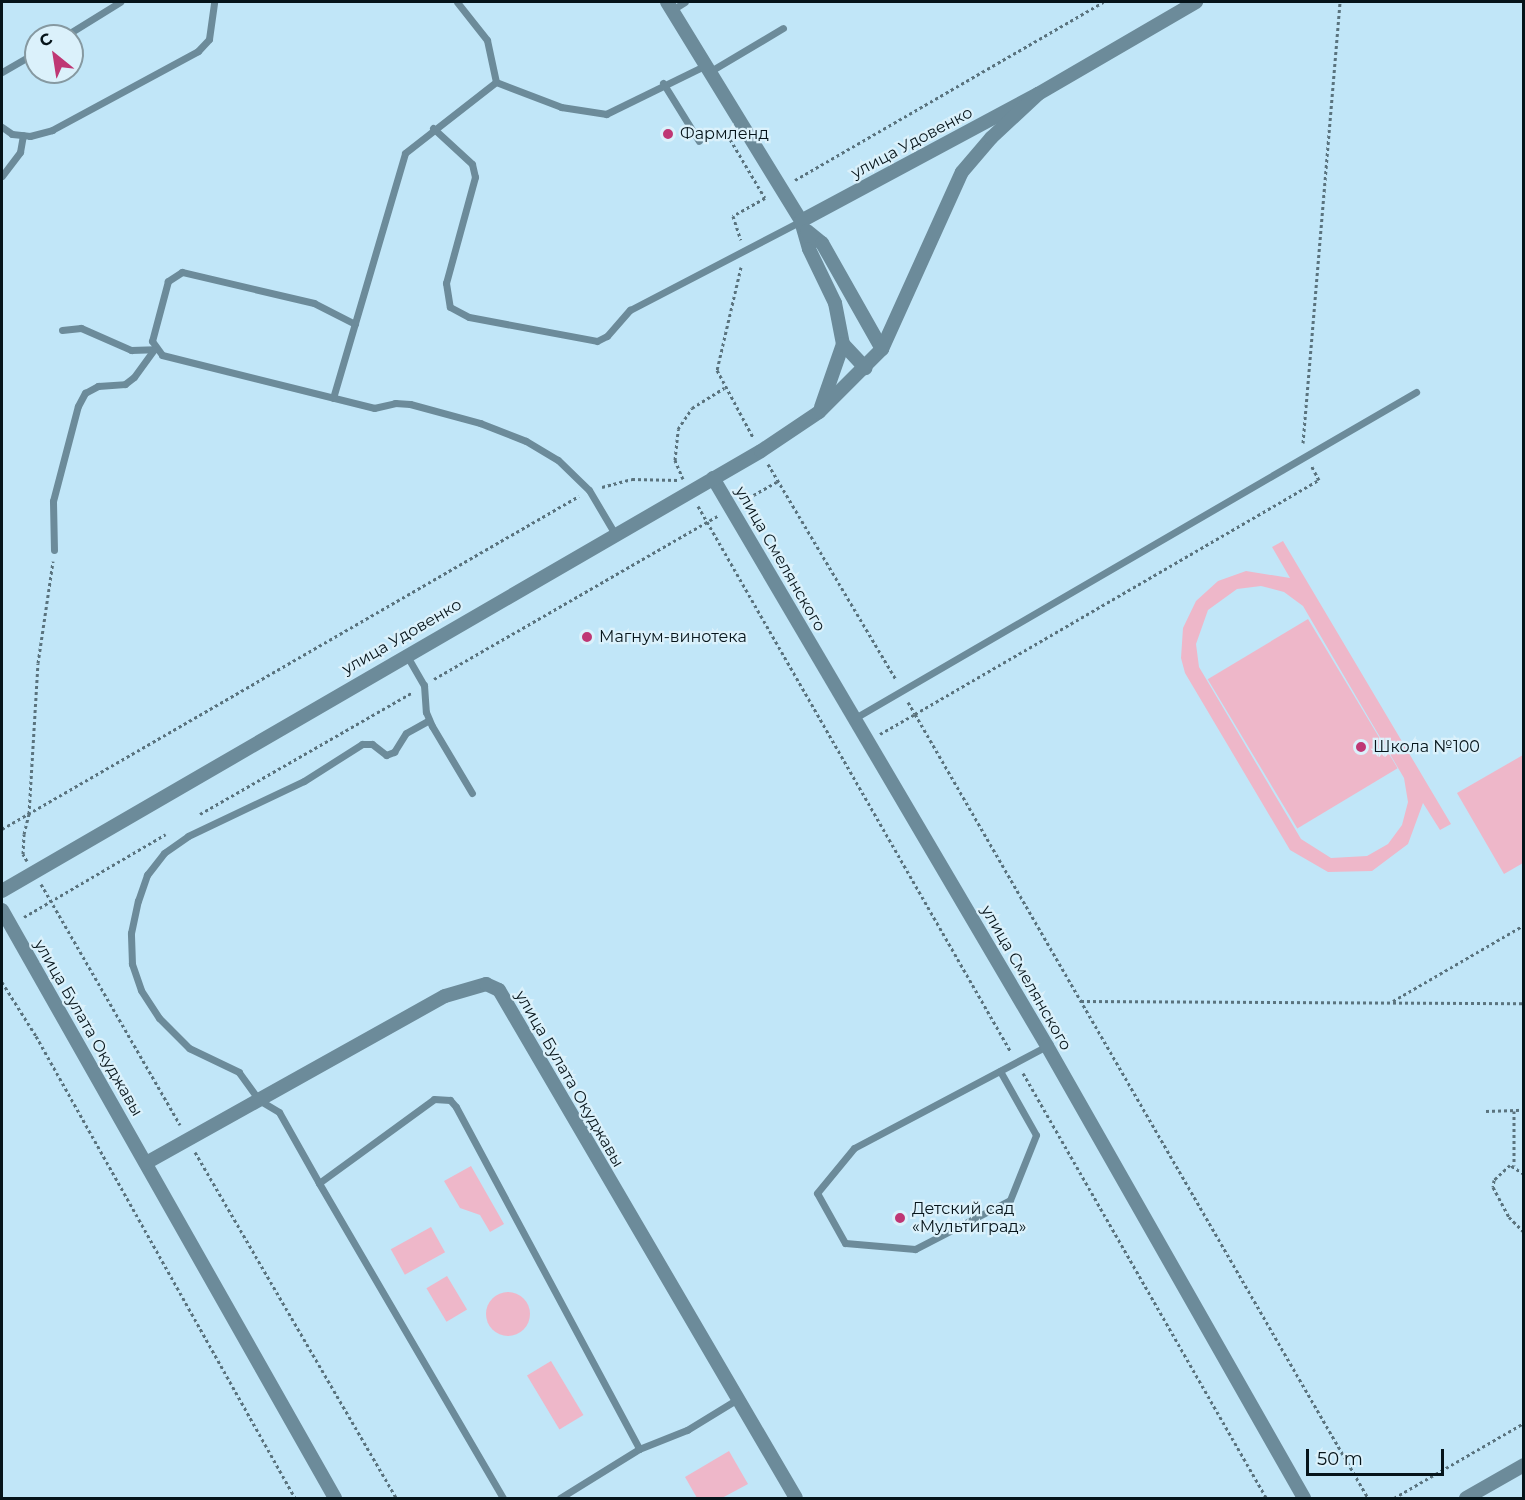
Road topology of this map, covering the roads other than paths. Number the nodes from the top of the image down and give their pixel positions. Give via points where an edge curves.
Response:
1 (120, 2) edge
2 (214, 2) edge
3 (457, 2) edge
4 (685, 2) edge
5 (1197, 2) edge
6 (670, 6) edge
7 (84, 24) edge
8 (783, 28) dead end
9 (24, 59) edge
10 (707, 69) junction
11 (2, 72) edge
12 (496, 82) junction
13 (663, 83) junction
14 (1038, 94) junction
15 (2, 127) edge
16 (433, 128) junction
17 (23, 135) junction
18 (699, 141) dead end
19 (2, 176) edge
20 (804, 226) junction
21 (355, 324) junction
22 (62, 330) dead end
23 (843, 344) junction
24 (154, 349) junction
25 (882, 349) junction
26 (865, 368) junction
27 (1416, 392) dead end
28 (333, 398) junction
29 (819, 412) junction
30 (713, 478) junction
31 (615, 534) junction
32 (54, 550) dead end
33 (406, 654) junction
34 (855, 718) junction
35 (429, 720) junction
36 (472, 793) dead end
37 (2, 891) edge
38 (2, 910) edge
39 (1047, 1046) junction
40 (1000, 1071) junction
41 (259, 1100) junction
42 (146, 1163) junction
43 (319, 1183) junction
44 (736, 1400) junction
45 (639, 1449) junction
46 (1524, 1465) edge
47 (335, 1498) edge
48 (503, 1498) edge
49 (560, 1498) edge
50 (796, 1498) edge
51 (1304, 1498) edge
52 (1466, 1498) edge

1 - 7 lane
2 - 17 lane via 209,39 198,51 52,130
3 - 12 lane via 487,40
4 - 6 lane
5 - 14 street, улица Удовенко
6 - 10 street
8 - 10 lane
9 - 11 lane
10 - 13 lane
10 - 20 street
12 - 13 lane via 561,107 606,114
12 - 16 lane
13 - 18 lane
14 - 20 street, улица Удовенко
14 - 25 street, улица Удовенко via 962,172
15 - 17 lane
16 - 20 lane via 472,165 475,177 446,283 446,295 458,314 597,341 607,336 630,310 744,251
16 - 21 lane via 405,153 400,164
17 - 19 lane via 20,152
20 - 23 street via 809,249 835,303
20 - 25 street via 822,243
21 - 24 lane via 314,303 182,272 168,281 152,341
21 - 28 lane
22 - 24 lane via 81,328 131,350
23 - 26 street
23 - 29 street
24 - 28 lane via 162,355
24 - 32 lane via 134,377 124,384 98,386 85,393 78,406 53,501
25 - 26 street, улица Удовенко
26 - 29 street, улица Удовенко
27 - 34 lane
28 - 31 lane via 374,408 410,404 480,423 526,441 558,460 589,490
29 - 30 street, улица Удовенко
30 - 31 street, улица Удовенко via 686,486
30 - 34 street, улица Смелянского
31 - 33 street, улица Удовенко
33 - 35 lane via 424,685
33 - 37 street, улица Удовенко
34 - 39 street, улица Смелянского
35 - 36 lane
35 - 41 lane via 406,733 394,752 386,755 372,744 362,744 304,781 188,836 164,853 147,875 131,933 132,964 141,990 172,1035 239,1072
38 - 42 street, улица Булата Окуджавы
39 - 40 lane
39 - 51 street, улица Смелянского
40 - 40 lane via 854,1148 817,1193 845,1243 915,1249 1010,1200 1036,1135
41 - 42 street, улица Булата Окуджавы
41 - 43 lane via 279,1112
41 - 44 street, улица Булата Окуджавы via 445,996 486,984 499,990
42 - 47 street, улица Булата Окуджавы
43 - 45 lane via 426,1104 442,1098 450,1100
43 - 48 lane
44 - 45 lane via 687,1430
44 - 50 street, улица Булата Окуджавы
45 - 49 lane
46 - 52 street

